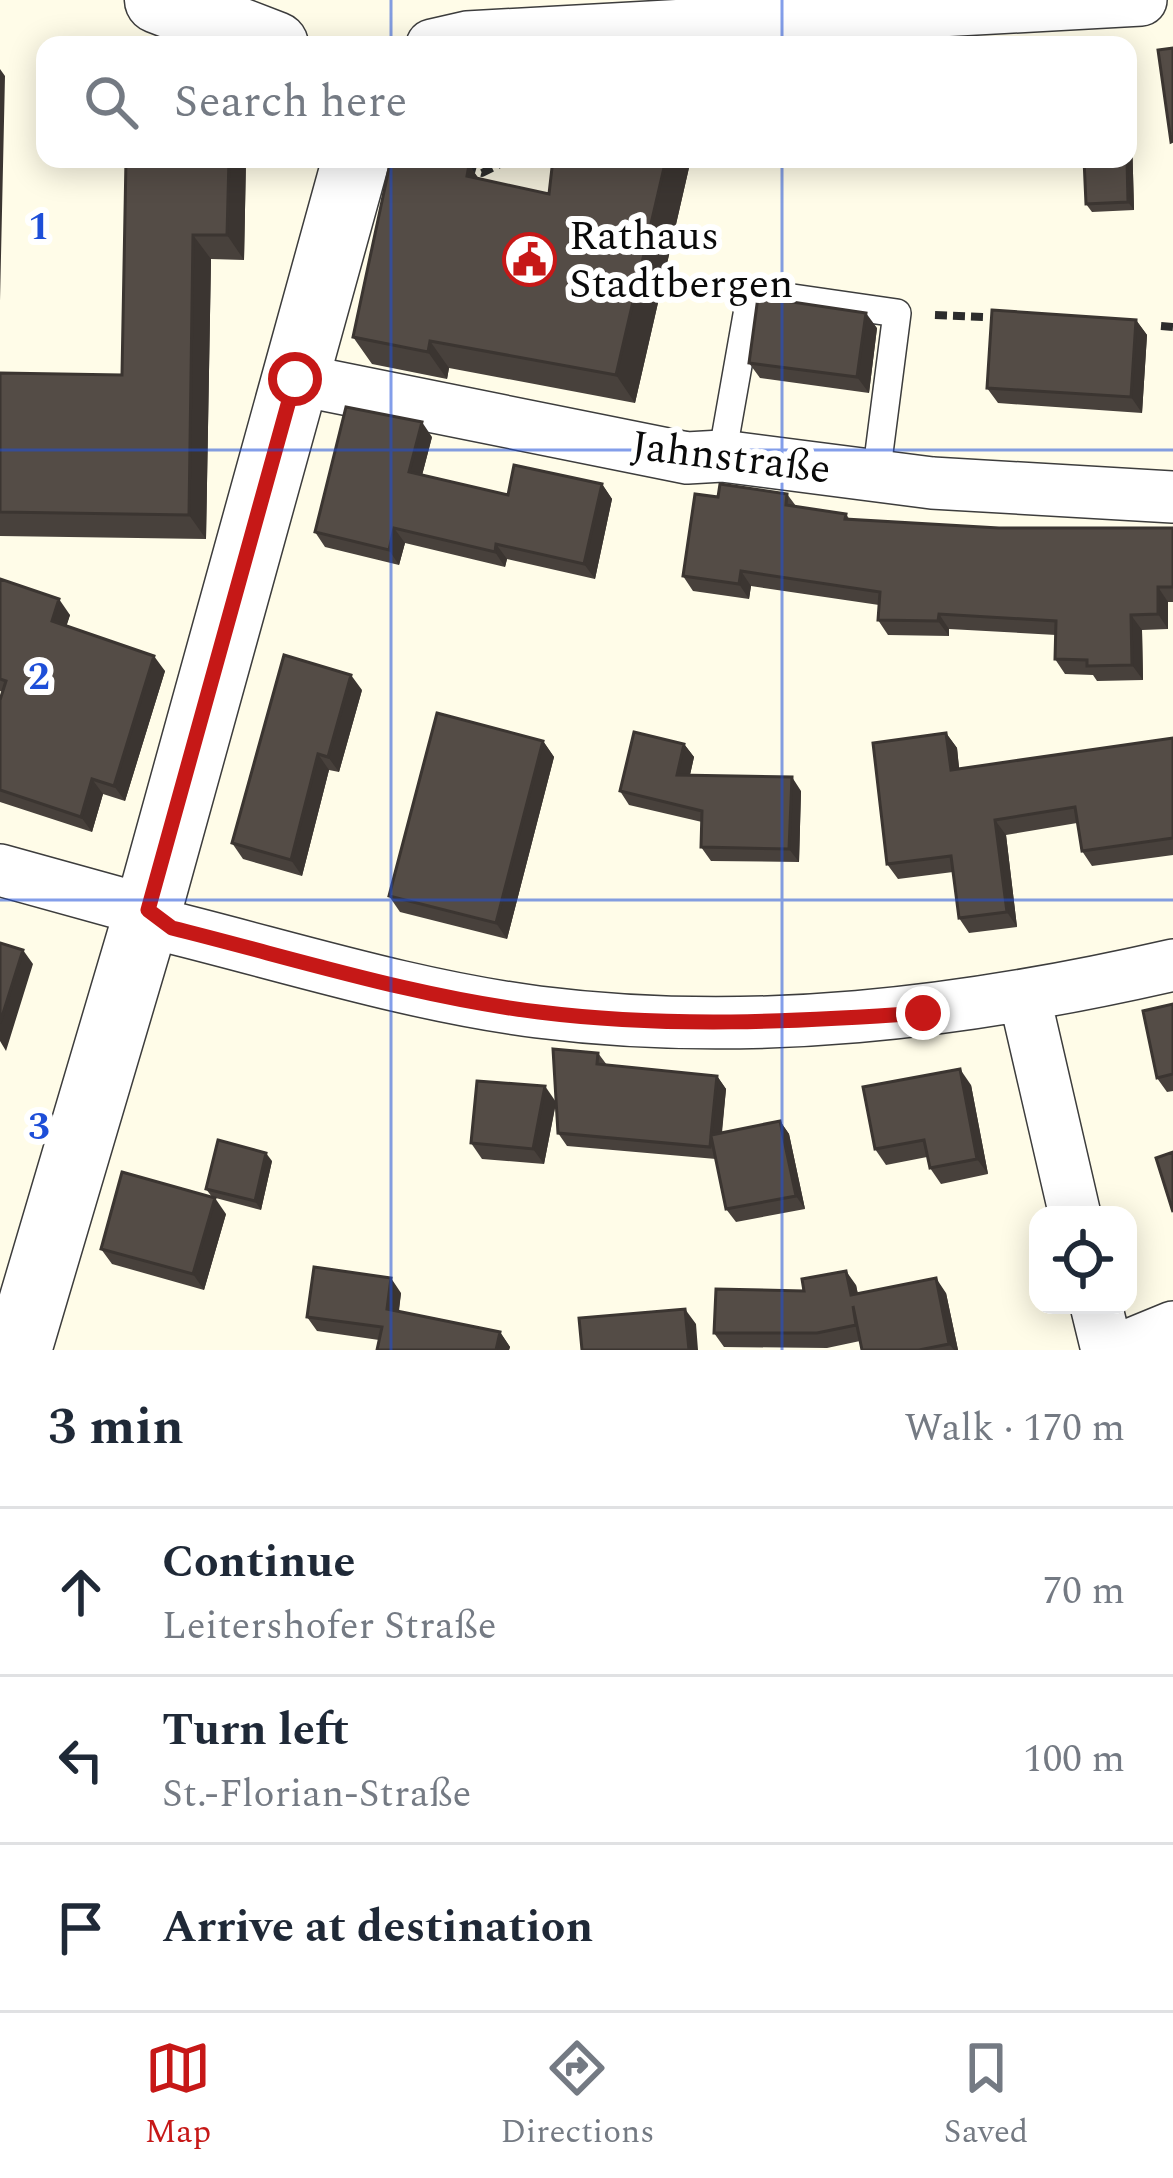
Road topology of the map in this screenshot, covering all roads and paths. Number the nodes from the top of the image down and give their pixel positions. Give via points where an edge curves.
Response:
1 (158, 0) edge
2 (1141, 0) edge
3 (439, 28) edge
4 (252, 36) edge
5 (354, 168) edge
6 (897, 313) junction
7 (986, 317) edge
8 (1161, 326) dead end
9 (1173, 327) edge
10 (295, 379) junction
11 (722, 456) junction
12 (876, 476) junction
13 (1173, 497) edge
14 (0, 870) edge
15 (148, 910) junction
16 (1173, 965) edge
17 (1025, 999) junction
18 (1074, 1206) edge
19 (1098, 1314) edge
20 (1173, 1327) edge
21 (17, 1350) edge
22 (1107, 1350) edge
23 (1118, 1350) edge

1 - 4 street
2 - 3 street
5 - 10 street
6 - 7 path
6 - 11 lane via 751,292
6 - 12 lane
8 - 9 path
10 - 11 street, Jahnstraße via 687,458
10 - 15 street
11 - 12 street, Jahnstraße
12 - 13 street, Jahnstraße
14 - 15 street
15 - 17 street via 172,928 434,993 618,1020 795,1022
15 - 21 street
16 - 17 street
17 - 18 street
19 - 22 street
20 - 23 street

